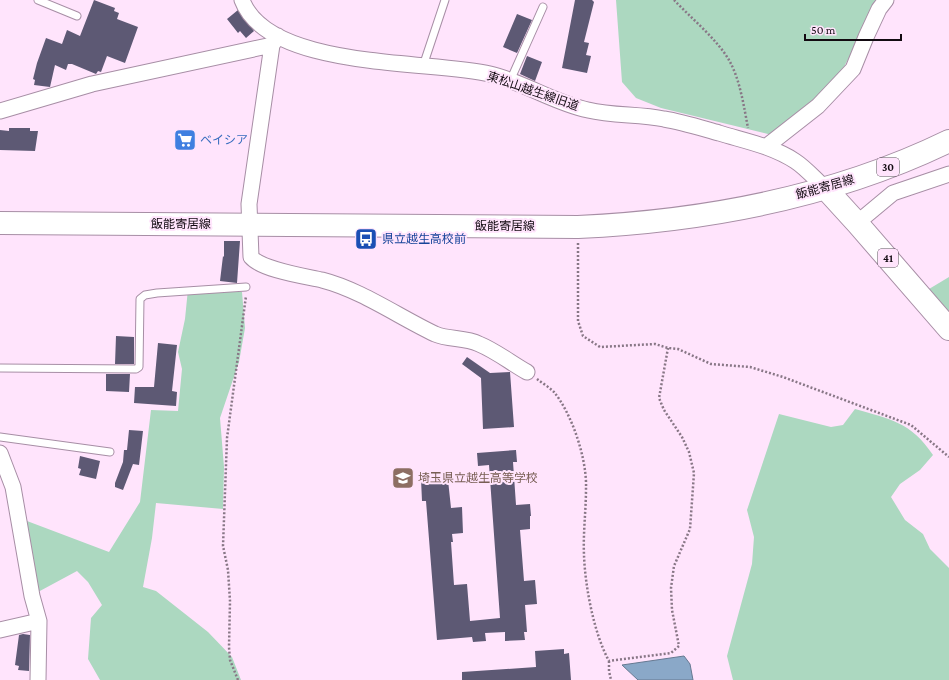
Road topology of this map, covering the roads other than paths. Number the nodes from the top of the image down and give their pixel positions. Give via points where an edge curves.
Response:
1 (38, 0) edge
2 (242, 0) edge
3 (446, 0) edge
4 (886, 0) edge
5 (543, 7) dead end
6 (77, 16) dead end
7 (275, 40) junction
8 (423, 66) junction
9 (510, 81) junction
10 (0, 111) edge
11 (949, 141) edge
12 (767, 146) junction
13 (949, 174) edge
14 (826, 189) junction
15 (0, 223) edge
16 (857, 223) junction
17 (249, 225) junction
18 (246, 287) road end
19 (949, 329) edge
20 (0, 368) edge
21 (527, 372) road end
22 (0, 437) edge
23 (110, 452) dead end
24 (0, 454) edge
25 (38, 622) junction
26 (0, 630) edge
27 (38, 680) edge

1 - 6 lane
2 - 7 street, 東松山越生線旧道 via 252,16
3 - 8 lane
4 - 12 street via 872,23 853,69 818,106
5 - 9 lane
7 - 8 street, 東松山越生線旧道 via 333,55
7 - 10 street via 106,81
7 - 17 street via 249,204
8 - 9 street, 東松山越生線旧道 via 490,74
9 - 12 street, 東松山越生線旧道 via 585,110 664,119
11 - 14 main road, 飯能寄居線 / 30 via 901,162
12 - 14 street, 東松山越生線旧道 via 797,162
13 - 16 street via 893,193
14 - 16 main road, 41
14 - 17 main road, 飯能寄居線 / 30 via 692,217 617,225
15 - 17 main road, 飯能寄居線 / 30
16 - 19 main road, 41
17 - 21 street via 250,257 254,261 328,282 382,305 436,334 480,344
18 - 20 lane via 145,295 140,299 139,367 136,369
22 - 23 lane
24 - 25 street via 13,487
25 - 26 street
25 - 27 street

